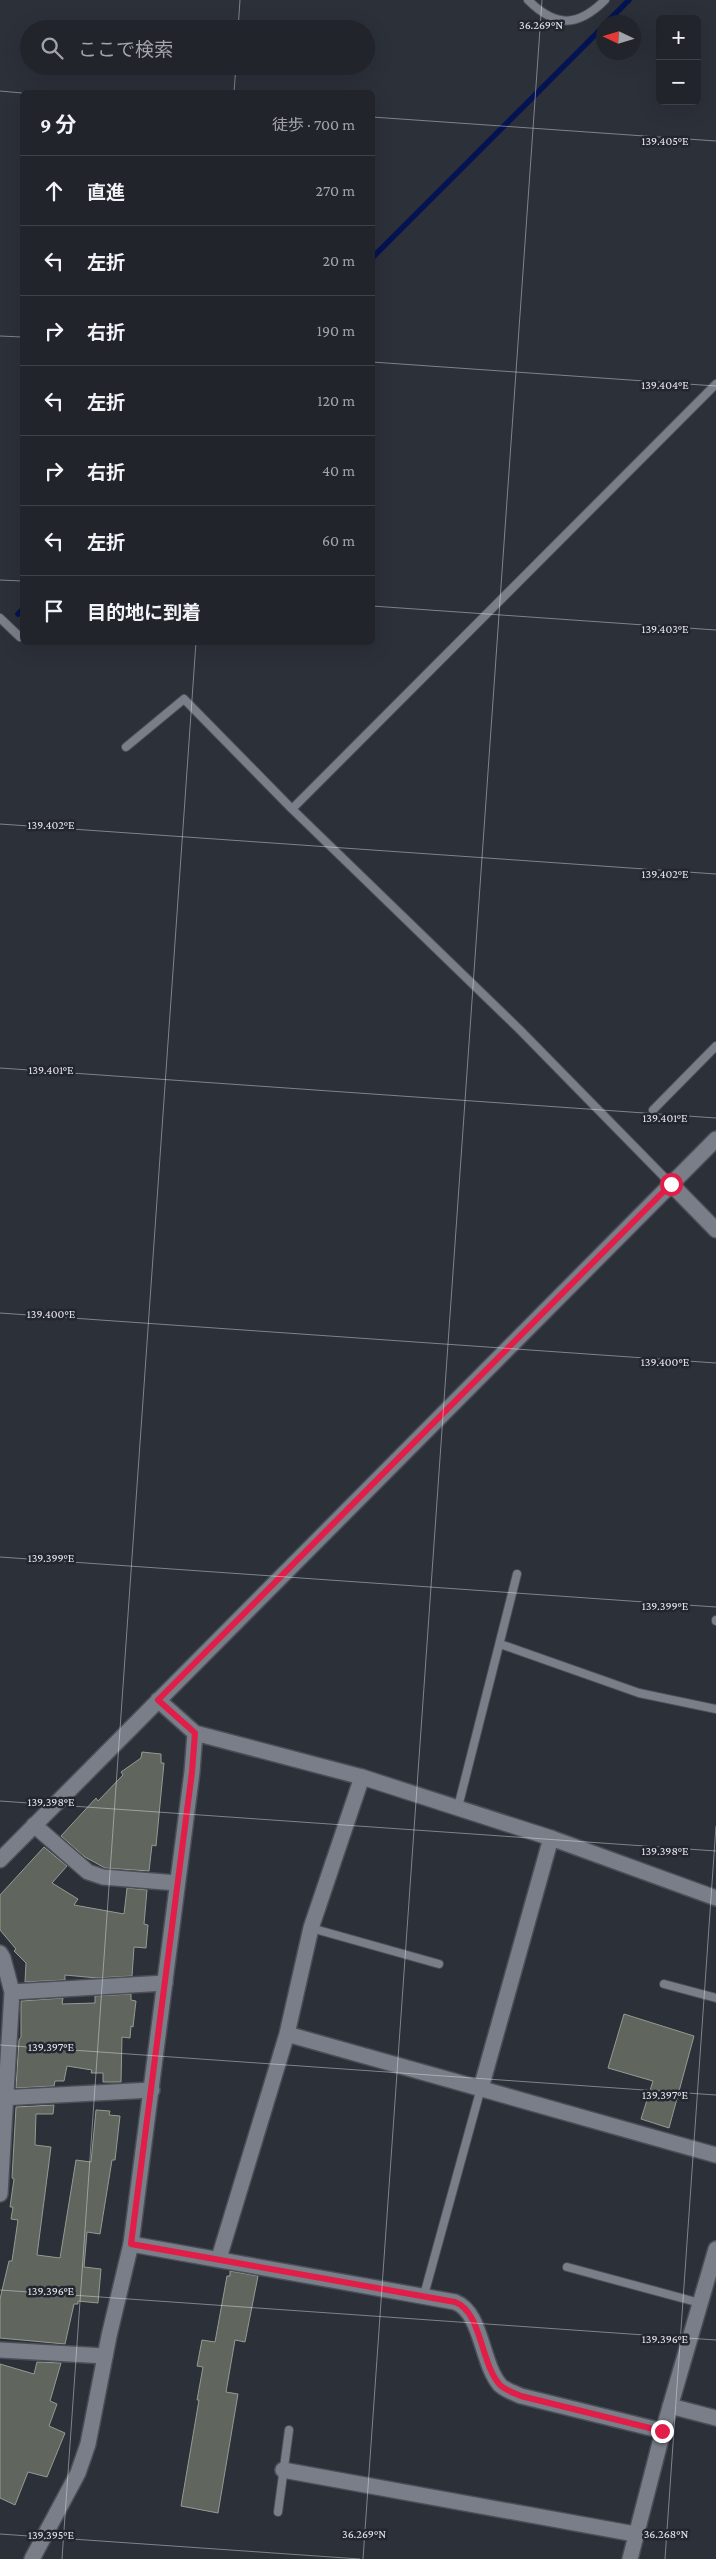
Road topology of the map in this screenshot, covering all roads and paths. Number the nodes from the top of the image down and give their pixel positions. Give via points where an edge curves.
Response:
1 (528, 0) edge
2 (605, 0) edge
3 (716, 384) edge
4 (0, 618) edge
5 (20, 638) dead end
6 (126, 747) dead end
7 (292, 809) junction
8 (716, 1046) edge
9 (653, 1110) dead end
10 (716, 1139) edge
11 (671, 1184) junction
12 (716, 1230) edge
13 (517, 1574) dead end
14 (500, 1644) junction
15 (158, 1700) junction
16 (716, 1709) edge
17 (195, 1733) junction
18 (362, 1776) junction
19 (458, 1808) junction
20 (34, 1826) junction
21 (551, 1838) junction
22 (0, 1860) edge
23 (177, 1883) junction
24 (716, 1898) edge
25 (311, 1928) junction
26 (0, 1953) edge
27 (439, 1964) dead end
28 (165, 1983) junction
29 (664, 1984) dead end
30 (12, 1992) junction
31 (716, 1998) edge
32 (287, 2034) junction
33 (481, 2088) junction
34 (152, 2090) junction
35 (2, 2097) edge
36 (716, 2155) edge
37 (0, 2194) edge
38 (131, 2244) junction
39 (716, 2249) edge
40 (219, 2258) junction
41 (567, 2267) dead end
42 (424, 2295) junction
43 (700, 2303) junction
44 (0, 2350) edge
45 (105, 2356) junction
46 (670, 2406) junction
47 (716, 2418) edge
48 (289, 2430) dead end
49 (662, 2431) junction
50 (283, 2470) junction
51 (278, 2512) dead end
52 (635, 2534) junction
53 (32, 2559) edge
54 (630, 2559) edge

1 - 2 lane via 553,20 568,21 594,11
3 - 7 lane
4 - 5 lane
6 - 7 lane via 184,699
7 - 11 lane via 519,1029
8 - 9 lane
10 - 11 street
11 - 12 street
11 - 15 street
13 - 14 lane
14 - 16 lane via 639,1693
14 - 19 lane
15 - 17 street
15 - 20 street
17 - 18 street
17 - 23 street
18 - 19 street
18 - 25 street
19 - 21 street
20 - 22 street
20 - 23 street via 88,1872 103,1877
21 - 24 street
21 - 33 street
23 - 28 street
25 - 27 lane
25 - 32 street
26 - 30 street
28 - 30 street
28 - 34 street
29 - 31 lane
30 - 35 street
32 - 33 street
32 - 40 street
33 - 36 street
33 - 42 lane
34 - 35 street
34 - 38 street
35 - 37 street
38 - 40 street
38 - 45 street
39 - 43 street
40 - 42 street
41 - 43 lane
42 - 49 street via 465,2306 471,2314 491,2370 501,2386 521,2396
43 - 46 street
44 - 45 street
45 - 53 street via 88,2444 78,2473
46 - 47 street
46 - 49 street
48 - 50 lane
49 - 52 street
50 - 51 lane
50 - 52 street
52 - 54 street

